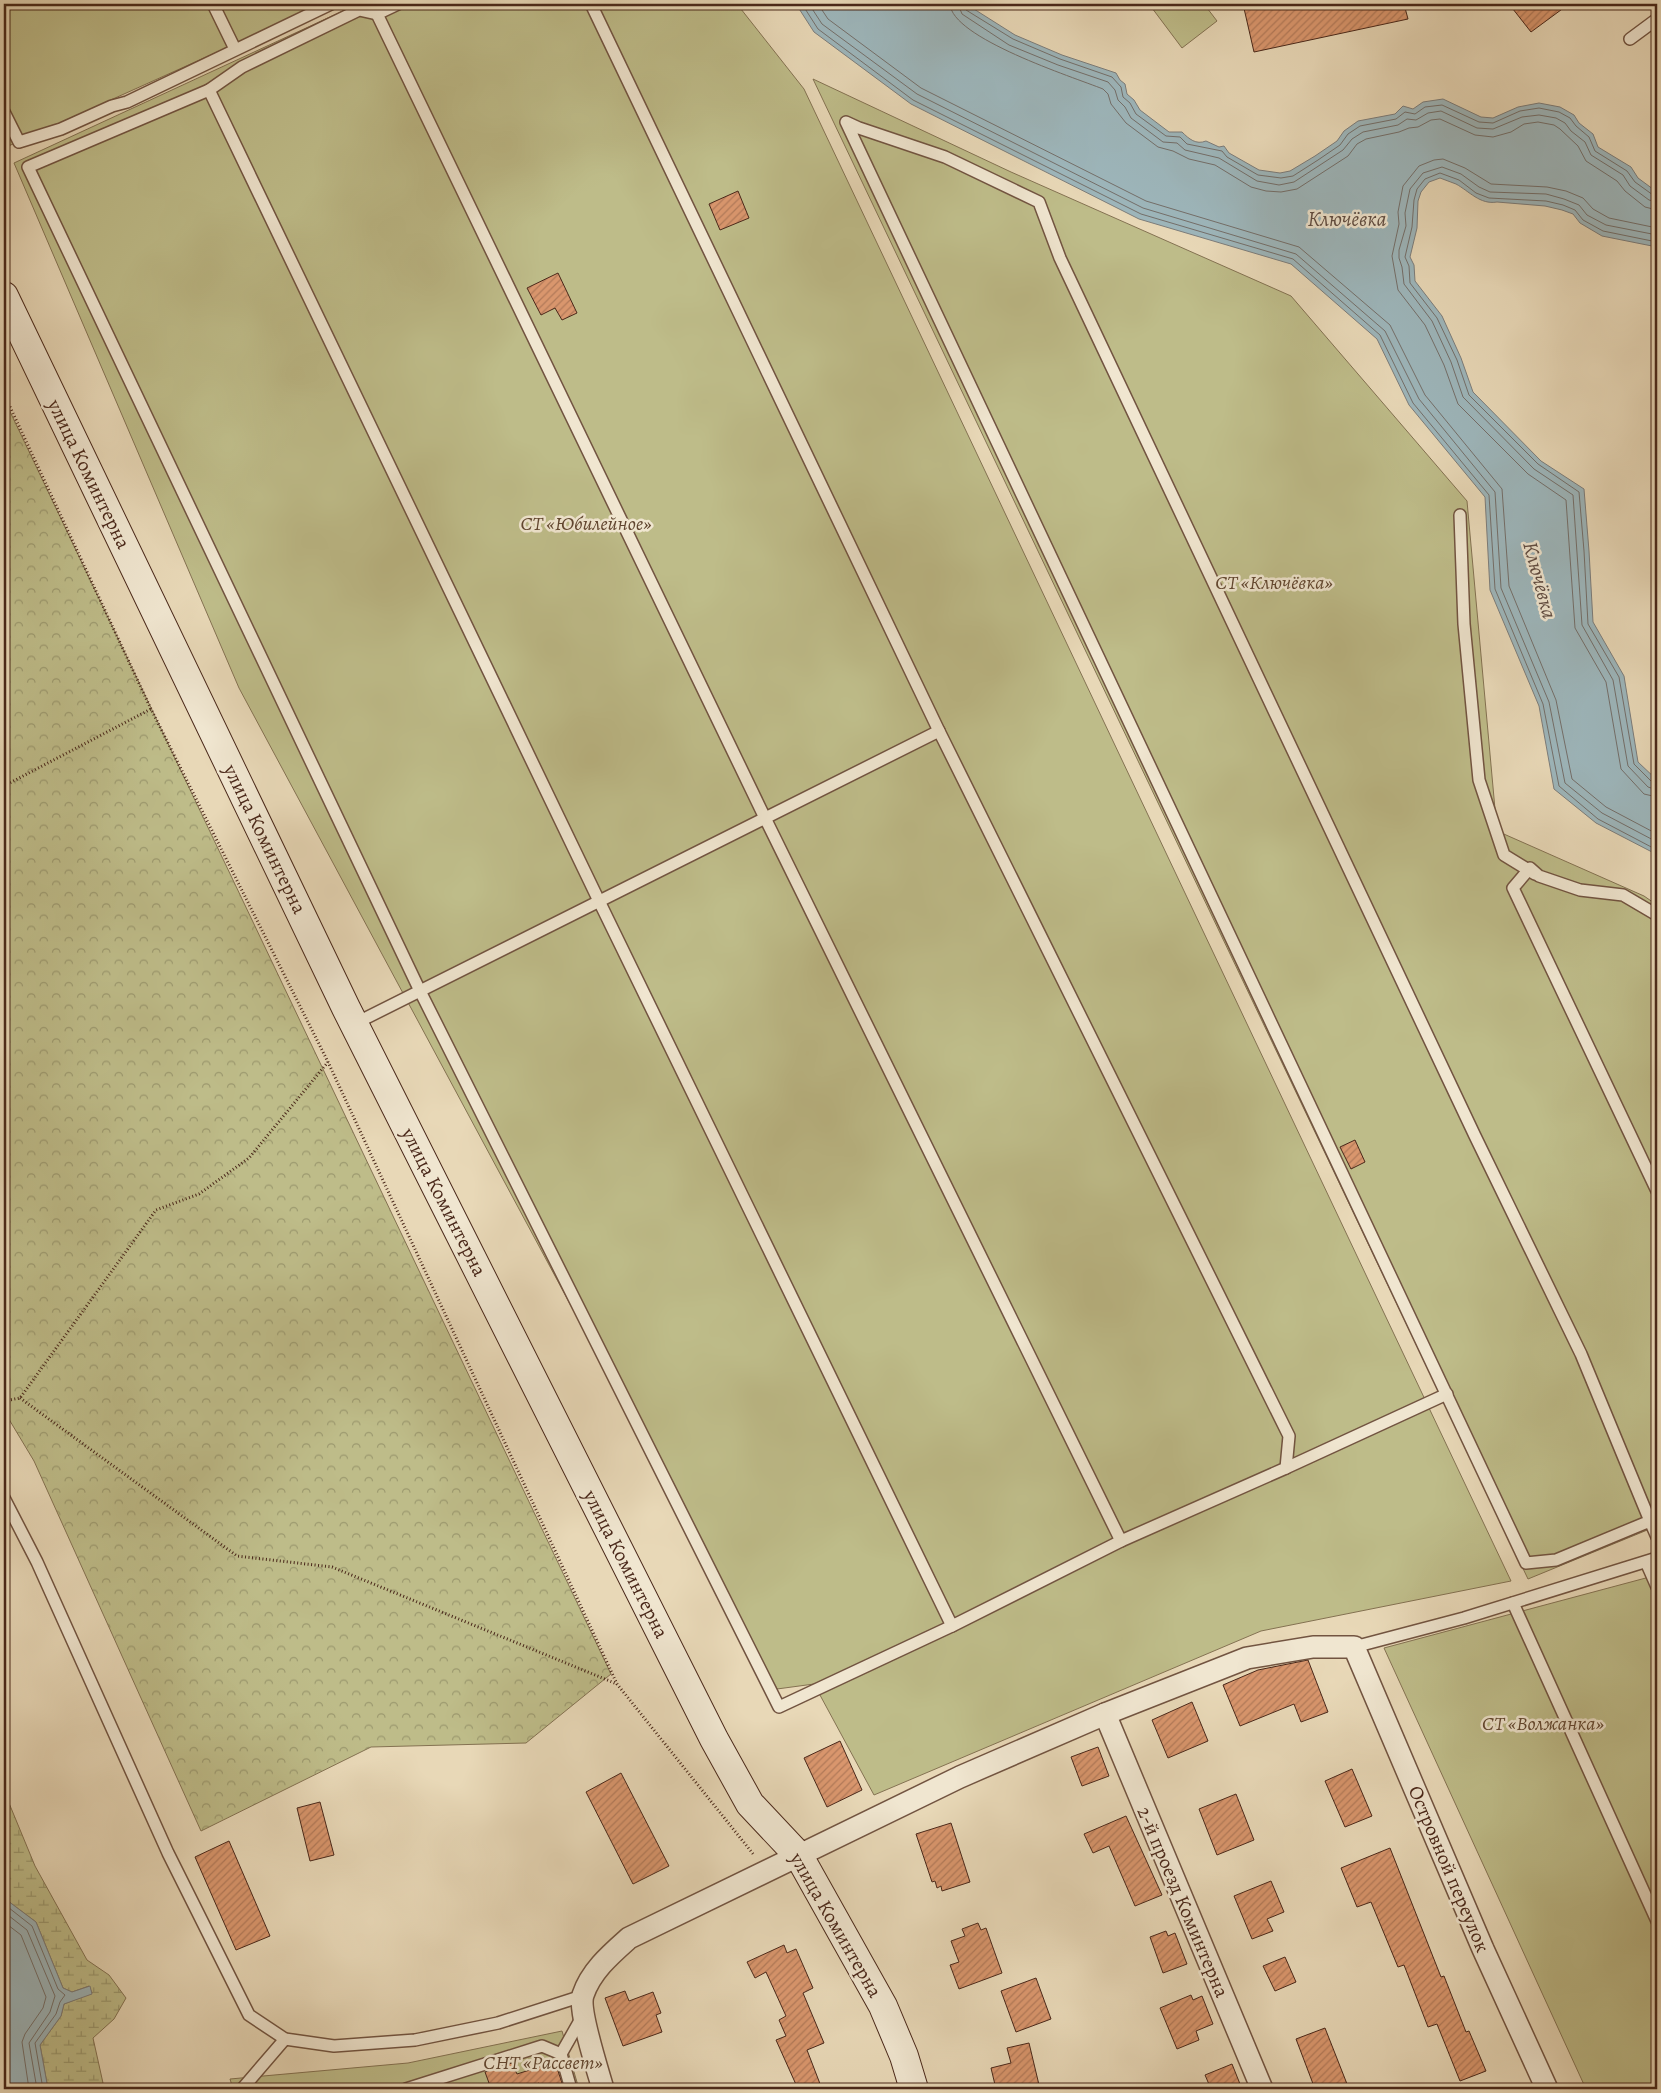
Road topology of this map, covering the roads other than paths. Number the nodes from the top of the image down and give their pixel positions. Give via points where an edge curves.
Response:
1 (213, 4) edge
2 (331, 4) edge
3 (398, 4) edge
4 (590, 4) edge
5 (377, 14) junction
6 (1657, 19) edge
7 (1630, 39) dead end
8 (233, 45) dead end
9 (209, 90) junction
10 (4, 112) edge
11 (4, 296) edge
12 (1460, 515) dead end
13 (939, 731) junction
14 (765, 818) junction
15 (1534, 873) junction
16 (600, 901) junction
17 (1657, 915) edge
18 (420, 991) junction
19 (354, 1024) junction
20 (1657, 1191) edge
21 (1447, 1394) junction
22 (1286, 1468) junction
23 (4, 1498) edge
24 (1650, 1521) junction
25 (1657, 1537) edge
26 (1120, 1541) junction
27 (1657, 1558) edge
28 (1646, 1562) junction
29 (1657, 1587) edge
30 (1513, 1603) junction
31 (952, 1626) junction
32 (1354, 1647) junction
33 (1105, 1714) junction
34 (799, 1856) junction
35 (1657, 1921) edge
36 (583, 2005) junction
37 (285, 2040) junction
38 (561, 2054) junction
39 (242, 2089) edge
40 (406, 2089) edge
41 (571, 2089) edge
42 (603, 2089) edge
43 (914, 2089) edge
44 (1262, 2089) edge
45 (1547, 2089) edge

1 - 8 lane
2 - 10 lane via 127,102 61,129 19,142
3 - 5 lane
4 - 13 lane
5 - 9 lane via 359,10 242,66
5 - 14 lane
6 - 7 lane
9 - 16 lane
9 - 18 lane via 28,167
11 - 19 street, улица Коминтерна
12 - 15 lane via 1464,624 1479,780 1504,855
13 - 14 lane
13 - 22 lane via 1289,1436
14 - 16 lane
14 - 26 lane
15 - 17 lane via 1580,890 1623,895
15 - 20 lane via 1513,888
16 - 18 lane
16 - 31 lane
18 - 19 lane
18 - 31 lane via 779,1707
19 - 34 street, улица Коминтерна via 714,1740 750,1804
21 - 22 lane
21 - 24 lane via 1526,1563 1556,1560
21 - 24 lane via 846,122 944,157 1038,202 1064,267 1581,1354
22 - 26 lane
23 - 37 lane via 37,1562 168,1853 249,2015
24 - 25 lane
26 - 31 lane
27 - 28 lane
28 - 29 lane
28 - 30 lane
30 - 32 lane
30 - 35 lane
32 - 33 street via 1313,1647 1246,1658
32 - 45 street, Островной переулок via 1483,1949
33 - 34 street via 960,1777
33 - 44 street, 2-й проезд Коминтерна
34 - 36 street via 629,1938 601,1963
34 - 43 street, улица Коминтерна via 882,2006 904,2056
36 - 37 lane via 415,2040 334,2046
36 - 38 lane
36 - 42 street
37 - 39 lane
38 - 40 lane via 542,2046
38 - 41 lane

